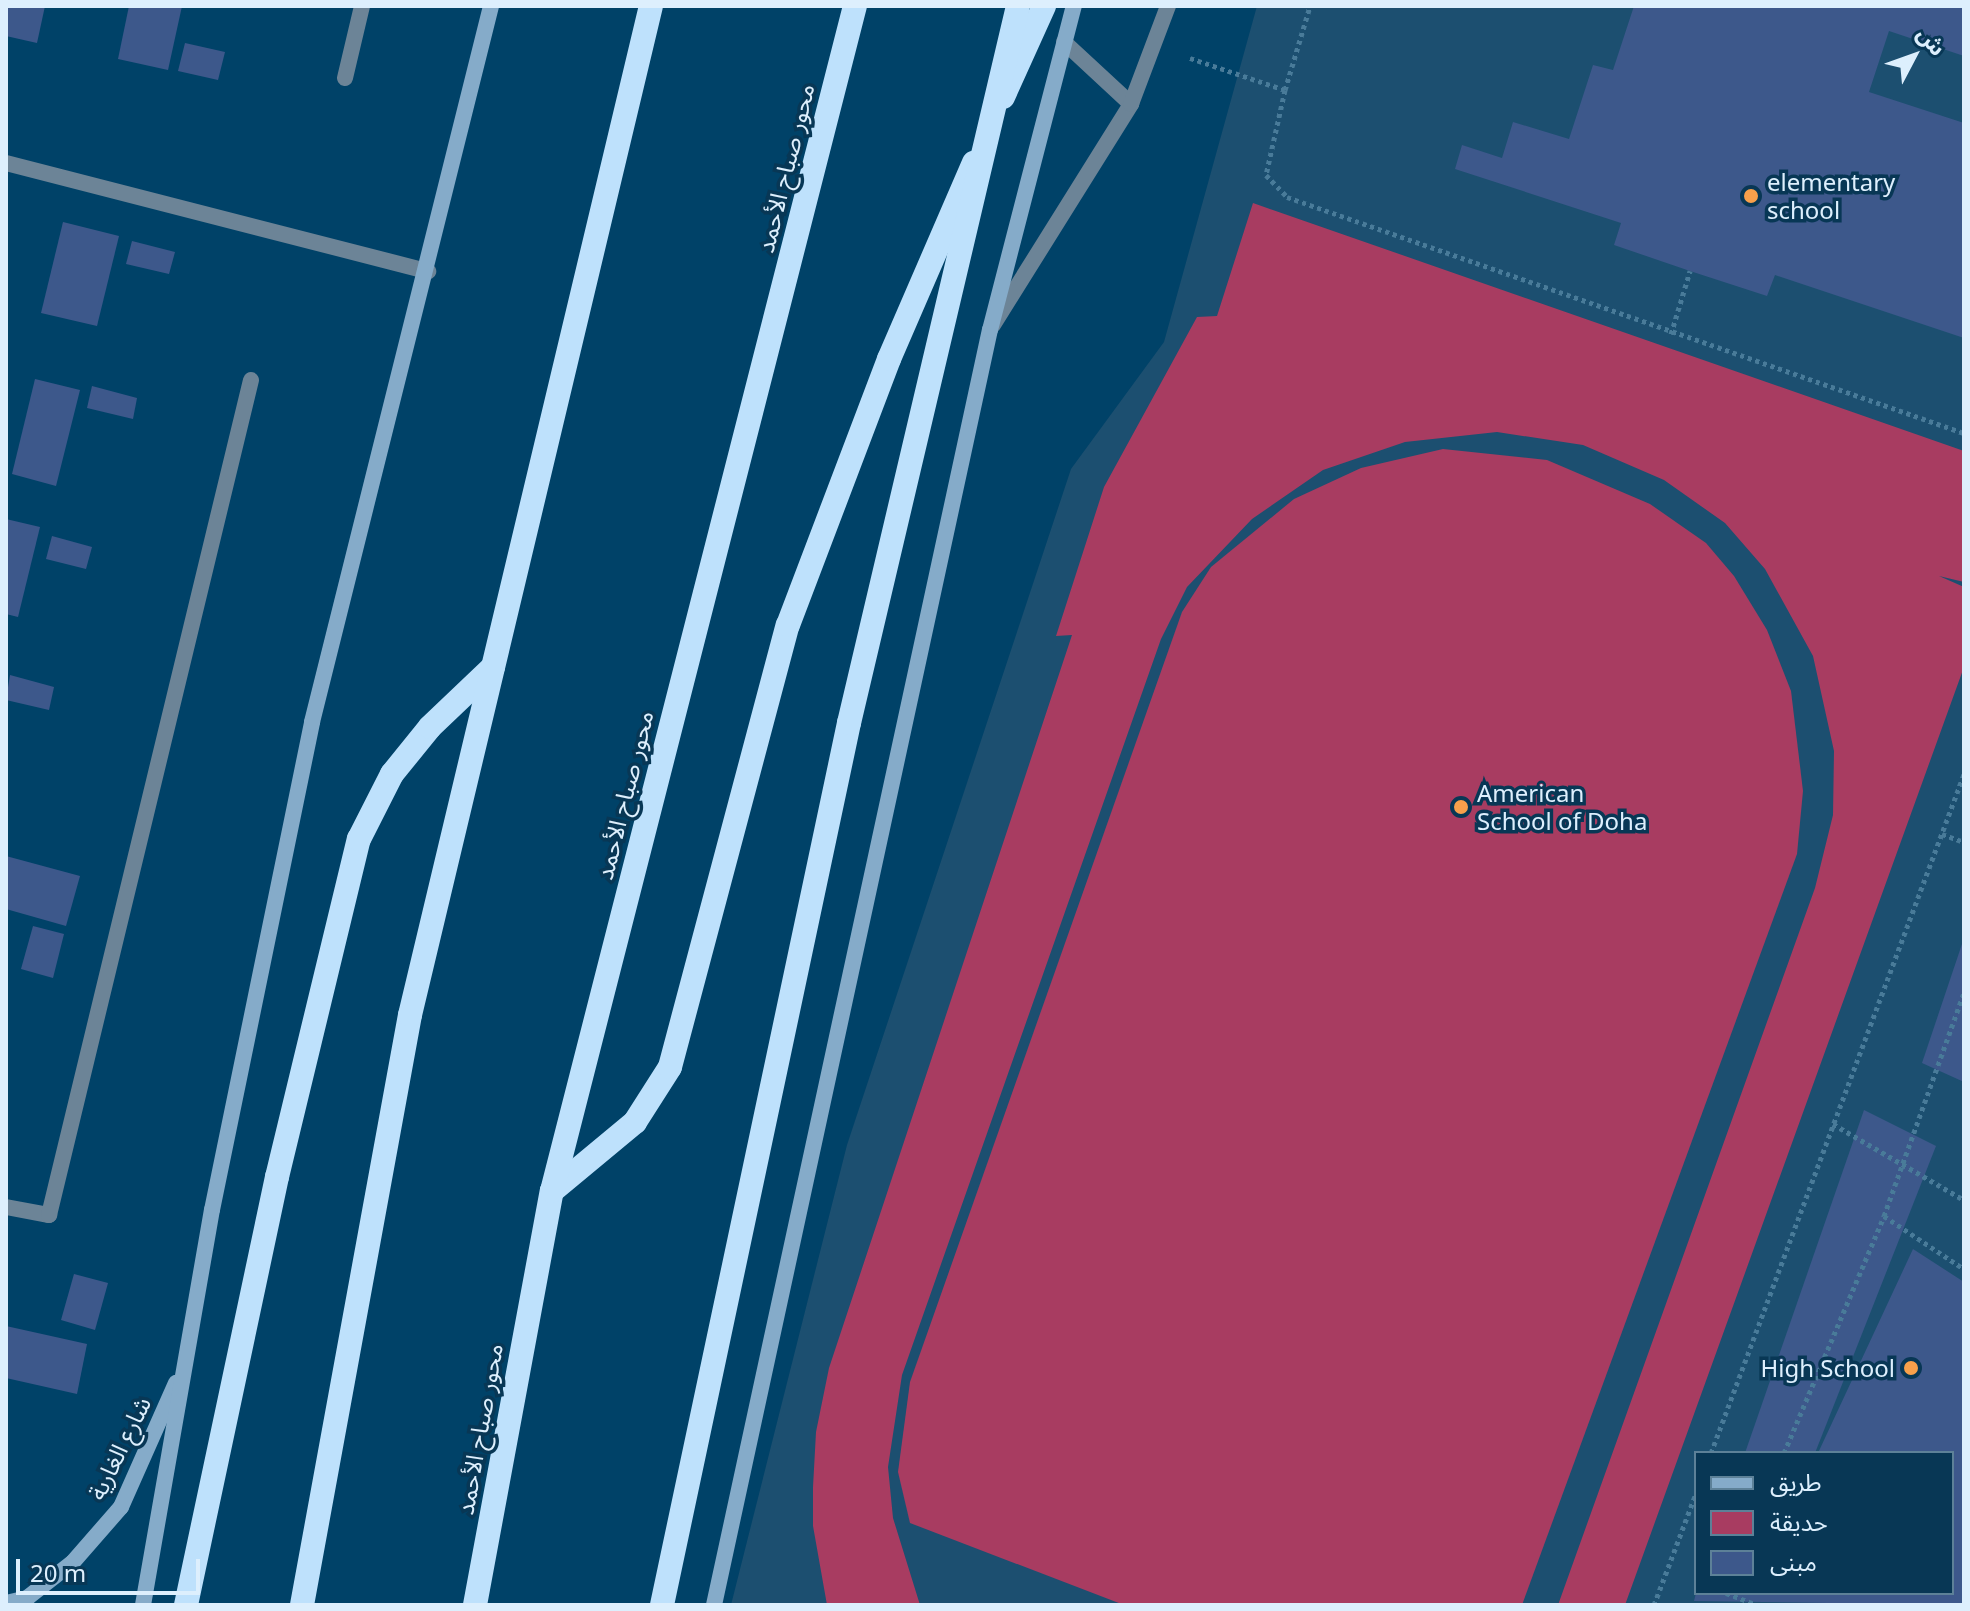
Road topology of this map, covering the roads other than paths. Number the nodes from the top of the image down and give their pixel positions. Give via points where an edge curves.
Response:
1 (362, 6) edge
2 (491, 6) edge
3 (651, 6) edge
4 (855, 6) edge
5 (1018, 6) edge
6 (1044, 6) edge
7 (1074, 6) edge
8 (1168, 6) edge
9 (1064, 42) junction
10 (345, 78) dead end
11 (1131, 104) junction
12 (6, 163) edge
13 (428, 271) junction
14 (990, 330) junction
15 (251, 380) dead end
16 (493, 667) junction
17 (552, 1191) junction
18 (6, 1207) edge
19 (186, 1360) junction
20 (6, 1603) edge
21 (143, 1605) edge
22 (186, 1605) edge
23 (302, 1605) edge
24 (475, 1605) edge
25 (662, 1605) edge
26 (714, 1605) edge

1 - 10 street
2 - 13 street
3 - 16 highway
4 - 17 highway, محور صباح الأحمد
5 - 25 highway, bridge via 849,723
6 - 17 highway via 889,359 823,524 754,745 670,1067 635,1122
7 - 9 street
8 - 11 street
9 - 11 street
9 - 14 street
11 - 14 street
12 - 13 street
13 - 19 street via 312,722
14 - 26 street
15 - 18 street via 49,1215
16 - 22 highway via 430,727 392,774 359,839 277,1177
16 - 23 highway via 410,1015
17 - 24 highway, محور صباح الأحمد
19 - 20 street, شارع الغارية via 121,1507 73,1562 27,1598
19 - 21 street

